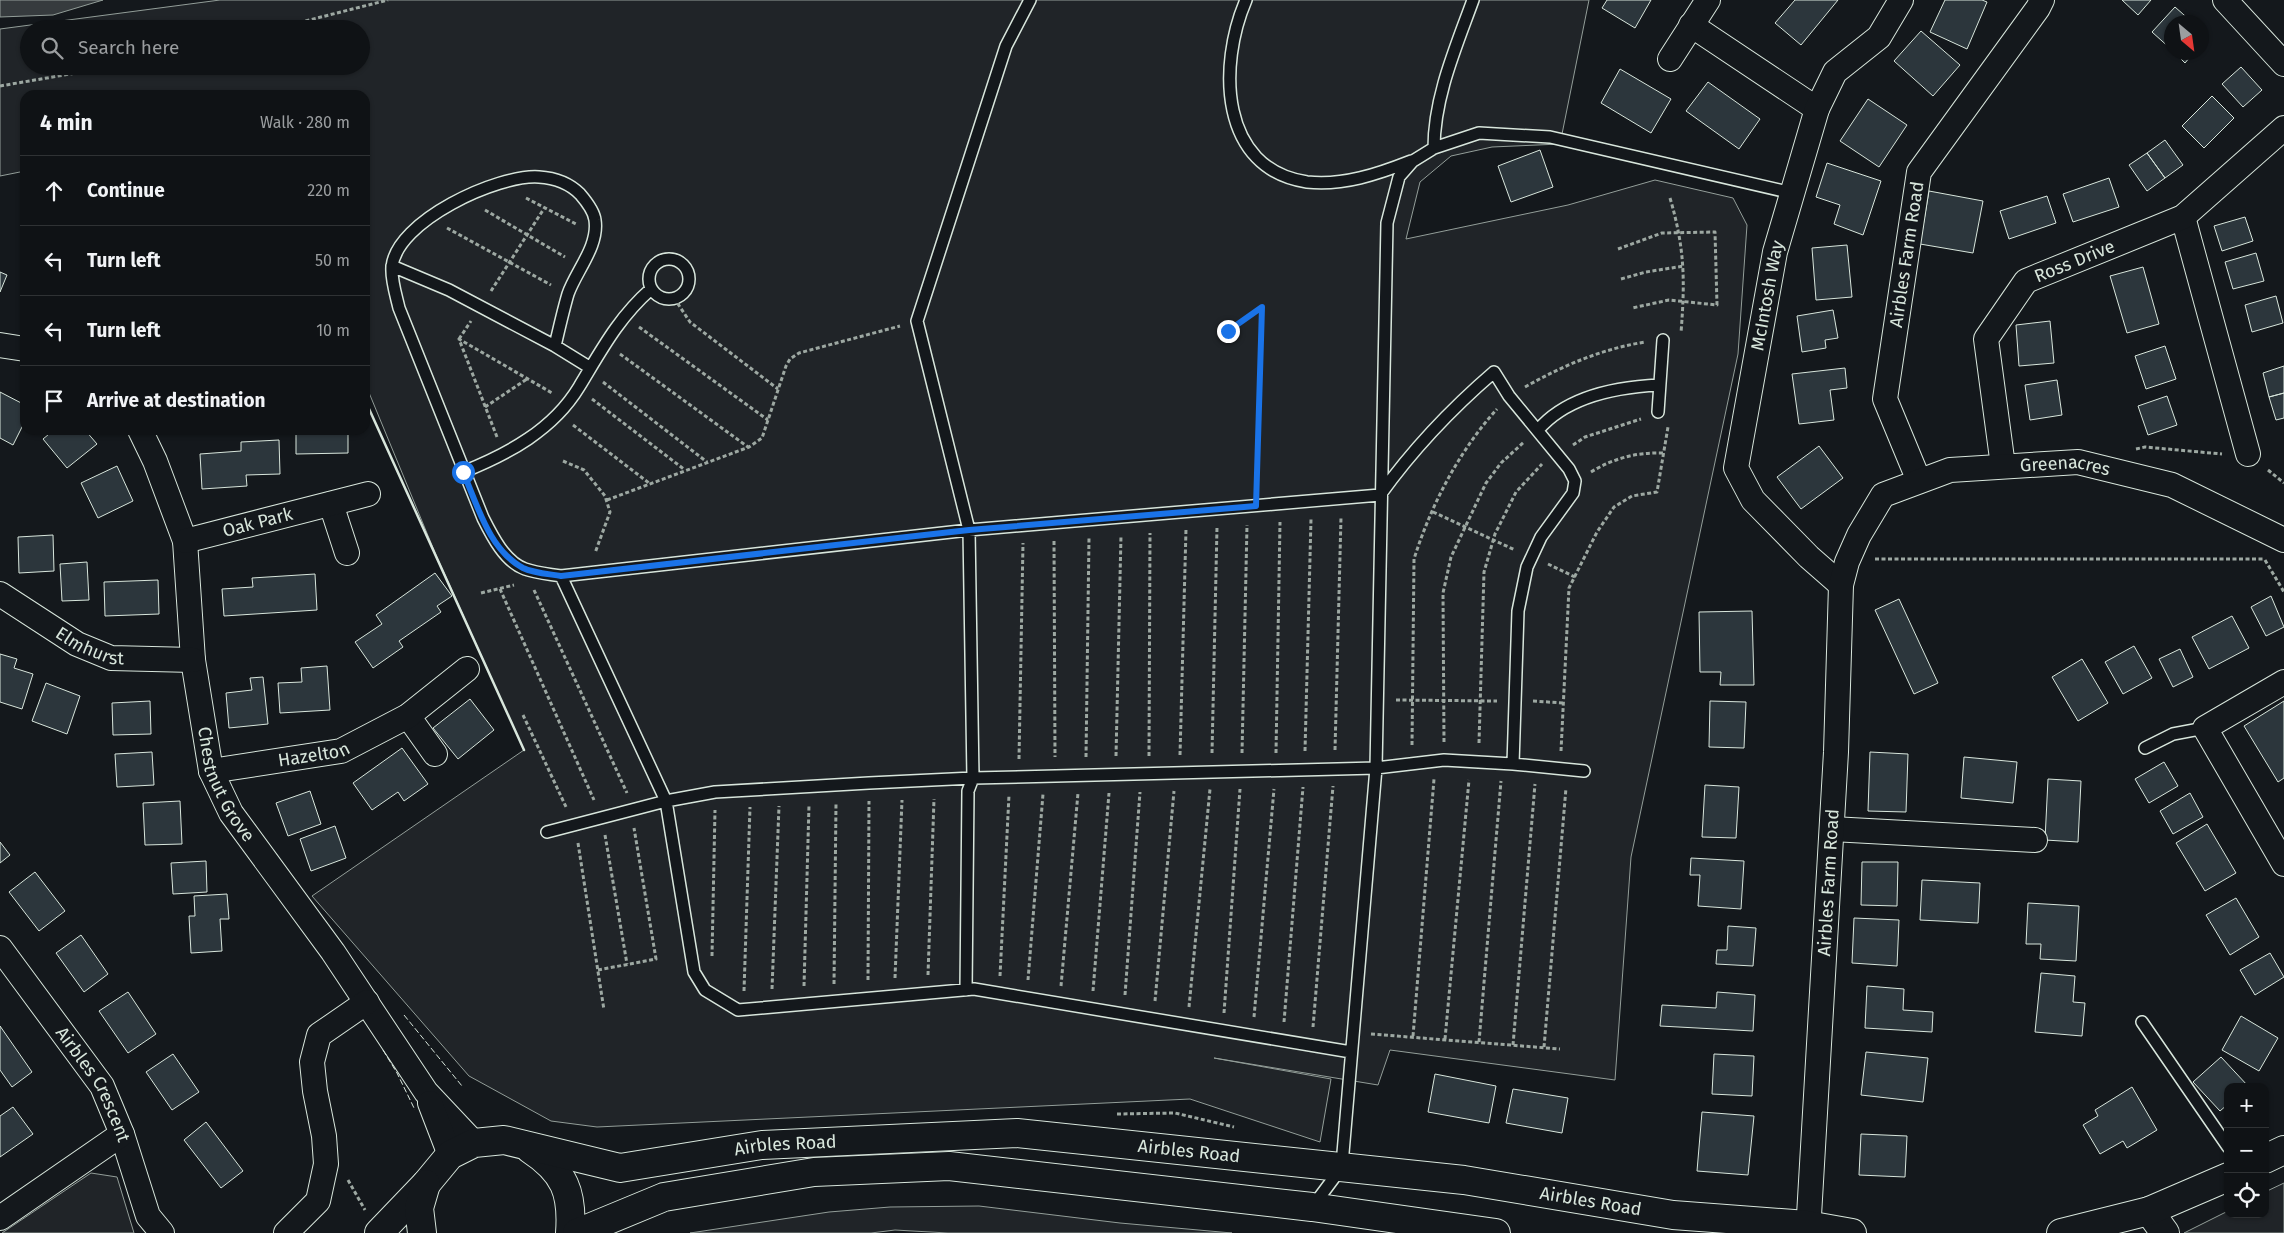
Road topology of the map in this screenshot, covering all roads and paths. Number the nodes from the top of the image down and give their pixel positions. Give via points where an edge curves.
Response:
1 (388, 0) edge
2 (1030, 0) edge
3 (1246, 0) edge
4 (1474, 0) edge
5 (1708, 0) edge
6 (1902, 0) edge
7 (2042, 0) edge
8 (2225, 0) edge
9 (309, 20) edge
10 (1691, 25) junction
11 (1670, 59) dead end
12 (2284, 64) edge
13 (64, 75) edge
14 (0, 86) edge
15 (1817, 109) junction
16 (2284, 128) edge
17 (1434, 148) junction
18 (1413, 161) junction
19 (512, 180) junction
20 (1792, 193) junction
21 (465, 198) junction
22 (1670, 198) dead end
23 (545, 207) junction
24 (429, 217) junction
25 (2183, 217) junction
26 (595, 224) junction
27 (1678, 232) junction
28 (527, 235) junction
29 (1618, 249) dead end
30 (509, 263) junction
31 (392, 266) junction
32 (581, 266) junction
33 (1684, 266) junction
34 (1621, 279) dead end
35 (651, 289) junction
36 (568, 294) junction
37 (674, 298) junction
38 (1683, 300) junction
39 (481, 307) junction
40 (1632, 308) dead end
41 (624, 317) junction
42 (916, 321) junction
43 (1228, 331) dead end
44 (459, 340) junction
45 (1663, 340) junction
46 (605, 343) junction
47 (0, 345) edge
48 (555, 346) junction
49 (20, 348) edge
50 (588, 369) junction
51 (528, 379) junction
52 (1659, 385) junction
53 (578, 388) junction
54 (778, 389) junction
55 (1509, 396) junction
56 (567, 402) junction
57 (485, 407) junction
58 (1658, 412) junction
59 (559, 414) junction
60 (768, 420) junction
61 (1538, 430) junction
62 (143, 435) edge
63 (749, 447) junction
64 (2127, 451) dead end
65 (1664, 453) junction
66 (504, 454) junction
67 (1557, 454) junction
68 (2248, 454) junction
69 (563, 461) dead end
70 (707, 462) junction
71 (2002, 466) junction
72 (685, 470) junction
73 (463, 472) junction
74 (1575, 481) junction
75 (1919, 481) junction
76 (2284, 483) edge
77 (649, 484) junction
78 (368, 494) dead end
79 (1380, 495) junction
80 (607, 500) junction
81 (331, 504) junction
82 (1256, 506) junction
83 (1433, 512) junction
84 (1150, 515) junction
85 (1121, 517) junction
86 (1089, 520) junction
87 (1054, 522) junction
88 (1023, 525) junction
89 (1464, 526) junction
90 (969, 530) junction
91 (1859, 535) joint
92 (1493, 540) junction
93 (185, 541) junction
94 (2279, 549) edge
95 (347, 553) dead end
96 (1532, 557) junction
97 (2265, 559) junction
98 (1847, 562) junction
99 (542, 572) junction
100 (588, 572) junction
101 (561, 576) junction
102 (1575, 577) junction
103 (530, 580) junction
104 (1841, 585) junction
105 (500, 589) junction
106 (2284, 592) edge
107 (0, 594) edge
108 (481, 594) dead end
109 (193, 660) junction
110 (468, 669) dead end
111 (2284, 682) edge
112 (1377, 699) junction
113 (1412, 700) junction
114 (1445, 700) junction
115 (1479, 700) junction
116 (1516, 701) junction
117 (1563, 702) junction
118 (523, 715) dead end
119 (408, 716) junction
120 (2205, 728) junction
121 (2145, 748) dead end
122 (435, 754) dead end
123 (1440, 761) junction
124 (1474, 761) junction
125 (1412, 763) junction
126 (1508, 763) junction
127 (1536, 766) junction
128 (1376, 768) junction
129 (1564, 770) junction
130 (211, 771) junction
131 (1584, 771) dead end
132 (1113, 774) junction
133 (1145, 774) junction
134 (1082, 775) junction
135 (1050, 776) junction
136 (1014, 777) junction
137 (973, 778) junction
138 (935, 780) junction
139 (903, 782) junction
140 (869, 783) junction
141 (836, 785) junction
142 (810, 786) junction
143 (780, 788) junction
144 (751, 789) junction
145 (715, 792) junction
146 (666, 801) junction
147 (633, 810) junction
148 (602, 818) junction
149 (575, 824) junction
150 (1832, 828) junction
151 (547, 832) dead end
152 (2035, 840) dead end
153 (2284, 864) edge
154 (0, 948) edge
155 (627, 964) junction
156 (598, 970) junction
157 (966, 990) junction
158 (712, 994) junction
159 (927, 994) junction
160 (999, 994) junction
161 (894, 996) junction
162 (1026, 998) junction
163 (868, 999) junction
164 (367, 1002) junction
165 (834, 1002) junction
166 (804, 1004) junction
167 (1060, 1004) junction
168 (771, 1007) junction
169 (1091, 1009) junction
170 (604, 1010) dead end
171 (744, 1010) junction
172 (1124, 1014) junction
173 (2142, 1022) dead end
174 (1353, 1033) junction
175 (1413, 1036) junction
176 (1445, 1039) junction
177 (1480, 1042) junction
178 (1512, 1045) junction
179 (1544, 1047) junction
180 (1560, 1049) dead end
181 (1351, 1052) junction
182 (426, 1092) junction
183 (122, 1134) junction
184 (2224, 1140) edge
185 (474, 1143) junction
186 (525, 1146) junction
187 (2284, 1150) edge
188 (450, 1155) junction
189 (2269, 1158) edge
190 (326, 1164) junction
191 (1342, 1167) junction
192 (2224, 1179) edge
193 (426, 1184) junction
194 (1312, 1207) junction
195 (2149, 1211) junction
196 (0, 1218) edge
197 (373, 1223) edge
198 (1808, 1229) edge
199 (162, 1233) edge
200 (286, 1233) edge
201 (422, 1233) edge
202 (570, 1233) edge
203 (577, 1233) edge
204 (1496, 1233) edge
205 (1852, 1233) edge
206 (2061, 1233) edge
207 (2165, 1233) edge

1 - 9 path
2 - 42 lane via 1006,46
3 - 18 lane via 1228,73 1231,103 1247,148 1263,165 1282,175 1308,182 1339,182 1377,174
4 - 17 lane via 1449,66
5 - 10 street
6 - 15 street, McIntosh Way via 1879,37 1835,72
7 - 75 street, Airbles Farm Road via 1919,172 1885,399
8 - 12 street
10 - 11 street
10 - 15 street
13 - 14 path
15 - 20 street, McIntosh Way
16 - 25 street, Ross Drive
17 - 18 lane
17 - 20 lane via 1479,133 1550,137
18 - 79 lane via 1399,177 1387,223
19 - 21 lane via 480,189
19 - 23 path via 523,196
19 - 26 lane via 538,176 572,186 586,201
20 - 104 street, McIntosh Way via 1775,252 1736,468 1753,500 1808,557
21 - 24 lane
21 - 28 path
22 - 27 path
23 - 26 path via 578,225
23 - 28 path
24 - 30 path
24 - 31 lane via 409,233
25 - 68 street
25 - 71 street, Ross Drive via 2026,281 1986,339
26 - 32 lane via 592,245
27 - 29 path via 1662,233
27 - 33 path
27 - 38 path via 1715,232 1717,305
28 - 30 path
28 - 32 path
30 - 36 path
30 - 39 path
31 - 39 lane
31 - 73 lane via 399,308
32 - 36 lane
33 - 34 path
33 - 38 path
35 - 37 lane via 661,298
35 - 37 lane via 651,269 661,260 675,259 686,267 689,279 685,291
35 - 41 lane
36 - 48 lane
37 - 54 path via 690,322
38 - 40 path
38 - 45 path via 1680,339
39 - 44 path
39 - 48 lane
41 - 46 lane
41 - 60 path
42 - 54 path via 799,353 790,359
42 - 90 lane
43 - 82 path via 1262,307
44 - 51 path
44 - 57 path
45 - 52 lane
45 - 55 path via 1616,347 1561,367
46 - 50 lane
46 - 63 path
47 - 49 street
48 - 50 lane
50 - 53 lane
50 - 70 path
51 - 56 path
51 - 57 path
52 - 58 lane
52 - 61 lane via 1613,389 1587,398 1547,419
53 - 56 lane
53 - 72 path
54 - 60 path
55 - 61 lane
55 - 79 lane via 1494,372 1451,409
55 - 83 path via 1480,428 1460,457
56 - 59 lane
57 - 66 path
58 - 65 path via 1670,418
58 - 67 path via 1585,437
59 - 66 lane via 540,431
59 - 77 path
60 - 63 path via 762,438
61 - 67 lane
61 - 89 path via 1502,463 1486,483
62 - 93 street, Chestnut Grove via 156,461
63 - 70 path
64 - 68 path via 2145,447 2203,454
65 - 74 path via 1632,454 1604,464
65 - 102 path via 1658,492 1632,496 1614,507 1597,532
66 - 73 lane
67 - 74 lane
67 - 92 path via 1537,467 1516,492
68 - 76 path
69 - 80 path via 584,470
70 - 72 path
71 - 75 street, Greenacres via 1950,470
71 - 94 street, Greenacres via 2078,462 2172,485
72 - 77 path
73 - 99 lane via 483,518 506,554 524,568
74 - 96 lane via 1573,493 1541,537
75 - 91 street, Greenacres via 1883,495
77 - 80 path
78 - 81 street, Oak Park
79 - 82 lane
79 - 112 lane
80 - 100 path via 610,512 606,528
81 - 93 street, Oak Park
81 - 95 street
82 - 84 lane
83 - 89 path
83 - 113 path via 1414,559
84 - 85 lane
84 - 133 path
85 - 86 lane
85 - 132 path
86 - 87 lane
86 - 134 path
87 - 88 lane
87 - 135 path
88 - 90 lane
88 - 136 path
89 - 92 path
89 - 114 path via 1451,557 1443,593
90 - 100 lane
90 - 137 lane
91 - 98 street, Airbles Farm Road
92 - 96 path
92 - 115 path via 1484,572
93 - 109 street, Chestnut Grove
94 - 97 path
96 - 102 path
96 - 116 lane via 1518,611
97 - 98 path via 1877,559
97 - 106 path
98 - 104 street, Airbles Farm Road
99 - 101 lane
99 - 103 path
100 - 101 lane
101 - 146 lane
102 - 117 path via 1569,588
103 - 105 path
103 - 147 path
104 - 150 street, Airbles Farm Road
105 - 108 path
105 - 148 path
107 - 109 street, Elmhurst via 77,644 111,658
109 - 130 street, Chestnut Grove
110 - 119 street, Hazelton
111 - 120 street
112 - 113 path
112 - 128 lane
113 - 114 path
113 - 125 path
114 - 115 path
114 - 123 path
115 - 116 path
115 - 124 path
116 - 117 path
116 - 126 lane
117 - 129 path
118 - 149 path
119 - 122 street
119 - 130 street, Hazelton via 342,751
120 - 121 lane via 2173,734
120 - 153 street
123 - 124 lane
123 - 125 lane
123 - 175 path
124 - 126 lane
124 - 176 path
125 - 128 lane
126 - 127 lane
126 - 177 path
127 - 129 lane
127 - 178 path
128 - 133 lane
128 - 174 lane
129 - 131 lane
129 - 179 path
130 - 164 street, Chestnut Grove via 231,813
132 - 133 lane
132 - 134 lane
132 - 169 path
133 - 172 path
134 - 135 lane
134 - 167 path
135 - 136 lane
135 - 162 path
136 - 137 lane
136 - 160 path
137 - 138 lane
137 - 157 lane via 968,792
138 - 139 lane
138 - 159 path
139 - 140 lane
139 - 161 path
140 - 141 lane
140 - 163 path
141 - 142 lane
141 - 165 path
142 - 143 lane
142 - 166 path
143 - 144 lane
143 - 168 path
144 - 145 lane
144 - 171 path
145 - 146 lane
145 - 158 path
146 - 147 lane
146 - 158 lane via 694,972 704,990
147 - 148 lane
147 - 155 path via 656,958
148 - 149 lane
148 - 155 path
149 - 151 lane
149 - 156 path
150 - 152 street
150 - 198 street, Airbles Farm Road
154 - 183 street, Airbles Crescent via 102,1086
155 - 156 path
156 - 170 path
157 - 159 lane
157 - 160 lane
158 - 171 lane via 738,1010
159 - 161 lane
160 - 162 lane
161 - 163 lane
162 - 167 lane
163 - 165 lane
164 - 182 street, Chestnut Grove
164 - 190 street via 319,1036 312,1062
165 - 166 lane
166 - 168 lane
167 - 169 lane
168 - 171 lane
169 - 172 lane
172 - 181 lane
173 - 184 lane
174 - 175 path
174 - 181 lane
175 - 176 path
176 - 177 path
177 - 178 path
178 - 179 path
179 - 180 path
181 - 191 lane
182 - 185 street, Chestnut Grove
182 - 188 street, Chestnut Grove
183 - 196 street
183 - 199 street, Airbles Crescent via 148,1216
185 - 186 main road, Airbles Road via 504,1140
185 - 188 main road, Airbles Road
186 - 191 main road, Airbles Road via 620,1168 762,1145 1017,1133
186 - 202 main road, Airbles Road via 547,1160 565,1184 572,1210
187 - 189 main road
188 - 193 main road, Airbles Road
190 - 197 path via 346,1176
190 - 200 street via 318,1201
191 - 194 lane
191 - 198 main road, Airbles Road via 1464,1180 1673,1215
192 - 195 main road
193 - 197 main road, Airbles Road
193 - 201 main road, Airbles Road via 419,1208
194 - 203 main road, Airbles Road via 949,1166 814,1172 664,1197
194 - 204 main road, Airbles Road
195 - 206 main road
195 - 207 main road
198 - 205 main road, Airbles Road

